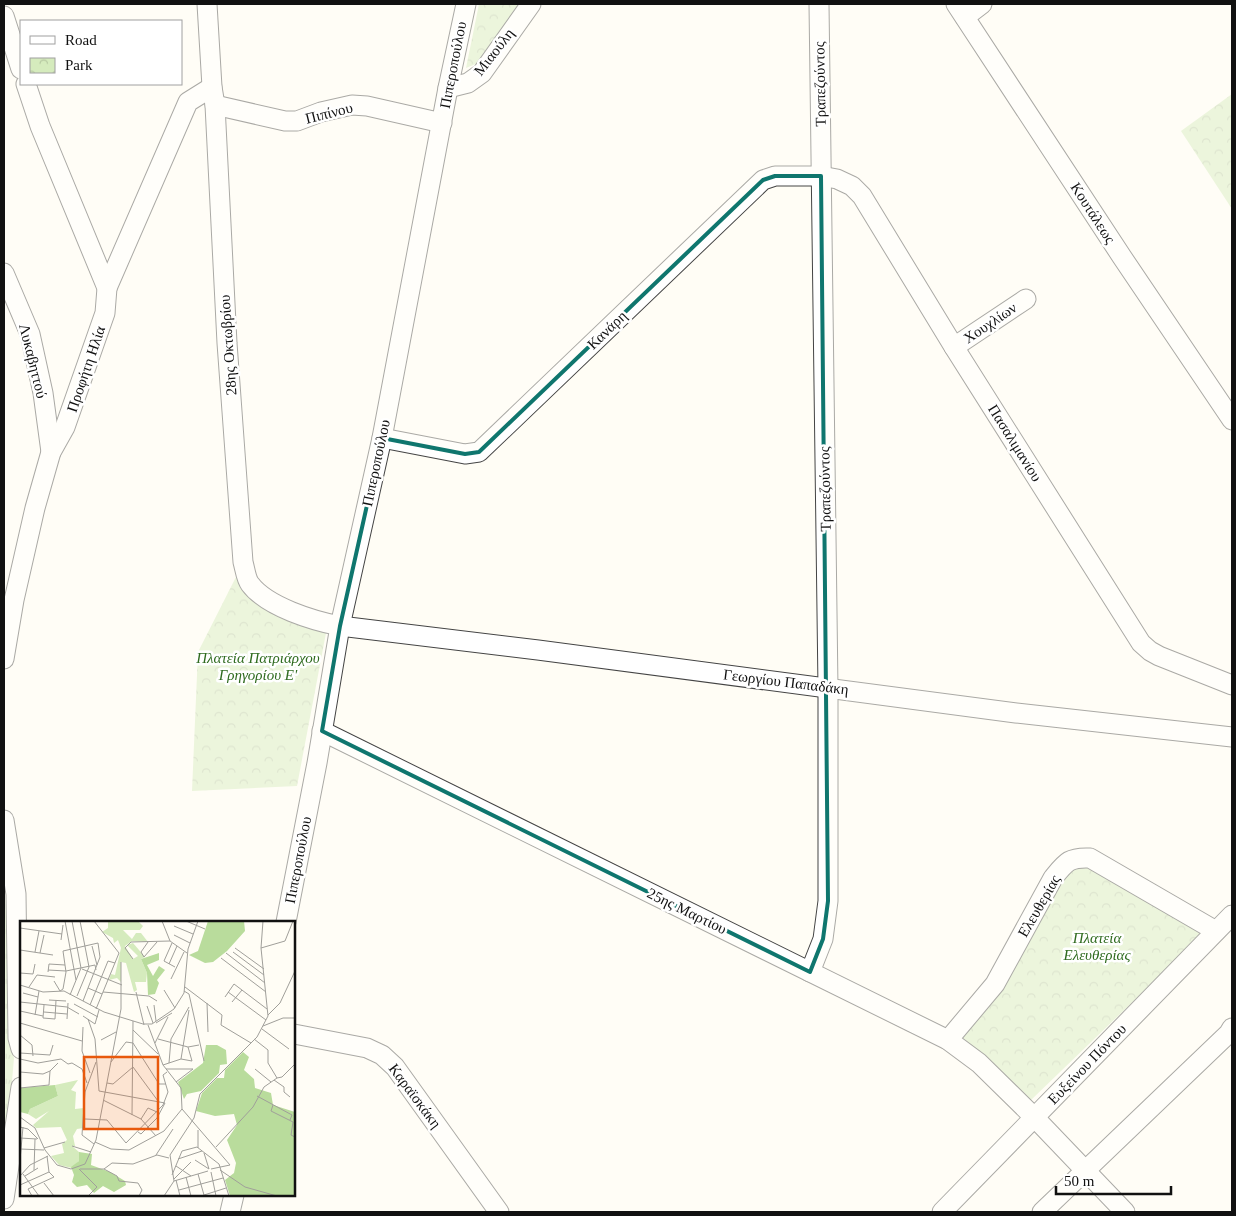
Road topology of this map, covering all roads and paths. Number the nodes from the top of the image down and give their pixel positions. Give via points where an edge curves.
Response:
1 (207, 4) edge
2 (466, 4) edge
3 (531, 4) edge
4 (819, 4) edge
5 (982, 4) edge
6 (960, 10) edge
7 (4, 16) edge
8 (20, 66) edge
9 (26, 85) edge
10 (448, 88) junction
11 (213, 96) junction
12 (442, 123) junction
13 (821, 176) junction
14 (4, 273) edge
15 (107, 288) junction
16 (1026, 299) dead end
17 (954, 347) junction
18 (1232, 420) edge
19 (382, 438) junction
20 (50, 452) junction
21 (340, 626) junction
22 (4, 659) edge
23 (1232, 684) edge
24 (828, 688) junction
25 (322, 730) junction
26 (1232, 737) edge
27 (4, 820) edge
28 (1232, 915) edge
29 (286, 921) edge
30 (1216, 931) junction
31 (810, 972) junction
32 (1232, 1028) edge
33 (295, 1034) edge
34 (948, 1040) junction
35 (20, 1042) edge
36 (20, 1094) edge
37 (1035, 1118) junction
38 (1087, 1171) junction
39 (234, 1196) edge
40 (4, 1199) edge
41 (230, 1212) edge
42 (499, 1212) edge
43 (942, 1212) edge
44 (1042, 1212) edge
45 (1125, 1212) edge

1 - 11 street, 28ης Οκτωβρίου
2 - 10 street, Πιπεροπούλου
3 - 10 street, Μιαούλη via 482,73 468,83
4 - 13 street, Τραπεζούντος
5 - 6 street
6 - 18 street, Κουτάλεως
7 - 8 street
9 - 15 street, Προφήτη Ηλία
10 - 12 street, Πιπεροπούλου
11 - 12 street, Πιπίνου via 285,121 297,121 352,105
11 - 15 street via 188,102
11 - 21 street, 28ης Οκτωβρίου via 227,343 243,562 248,583 284,609
12 - 19 street, Πιπεροπούλου
13 - 17 street, Πασαλιμανίου via 852,186 862,196
13 - 19 street, Κανάρη via 775,176 763,180 479,452 465,454
13 - 24 street, Τραπεζούντος
14 - 20 street, Λυκαβηττού via 30,334 43,393
15 - 20 street, Προφήτη Ηλία via 105,313 65,427
16 - 17 street, Χουχλίων
17 - 23 street, Πασαλιμανίου via 1141,642 1150,652
19 - 21 street, Πιπεροπούλου
20 - 22 street, Προφήτη Ηλία via 14,600
21 - 24 street, Γεωργίου Παπαδάκη
21 - 25 street, Πιπεροπούλου
24 - 26 street, Γεωργίου Παπαδάκη
24 - 31 street, Τραπεζούντος via 828,901 823,940
25 - 29 street, Πιπεροπούλου
25 - 31 street, 25ης Μαρτίου
27 - 35 street via 16,894
28 - 30 street, Ευξείνου Πόντου
30 - 34 street, Ελευθερίας via 1090,858 1077,858 1064,864 1053,878 995,984
30 - 37 street, Ευξείνου Πόντου
31 - 34 street, 25ης Μαρτίου
32 - 38 street
33 - 42 street, Καραϊσκάκη via 367,1048 382,1054 395,1067
34 - 37 street, 25ης Μαρτίου via 979,1063
36 - 40 street
37 - 38 street, 25ης Μαρτίου
37 - 43 street, Ευξείνου Πόντου
38 - 44 street
38 - 45 street, 25ης Μαρτίου
39 - 41 street

